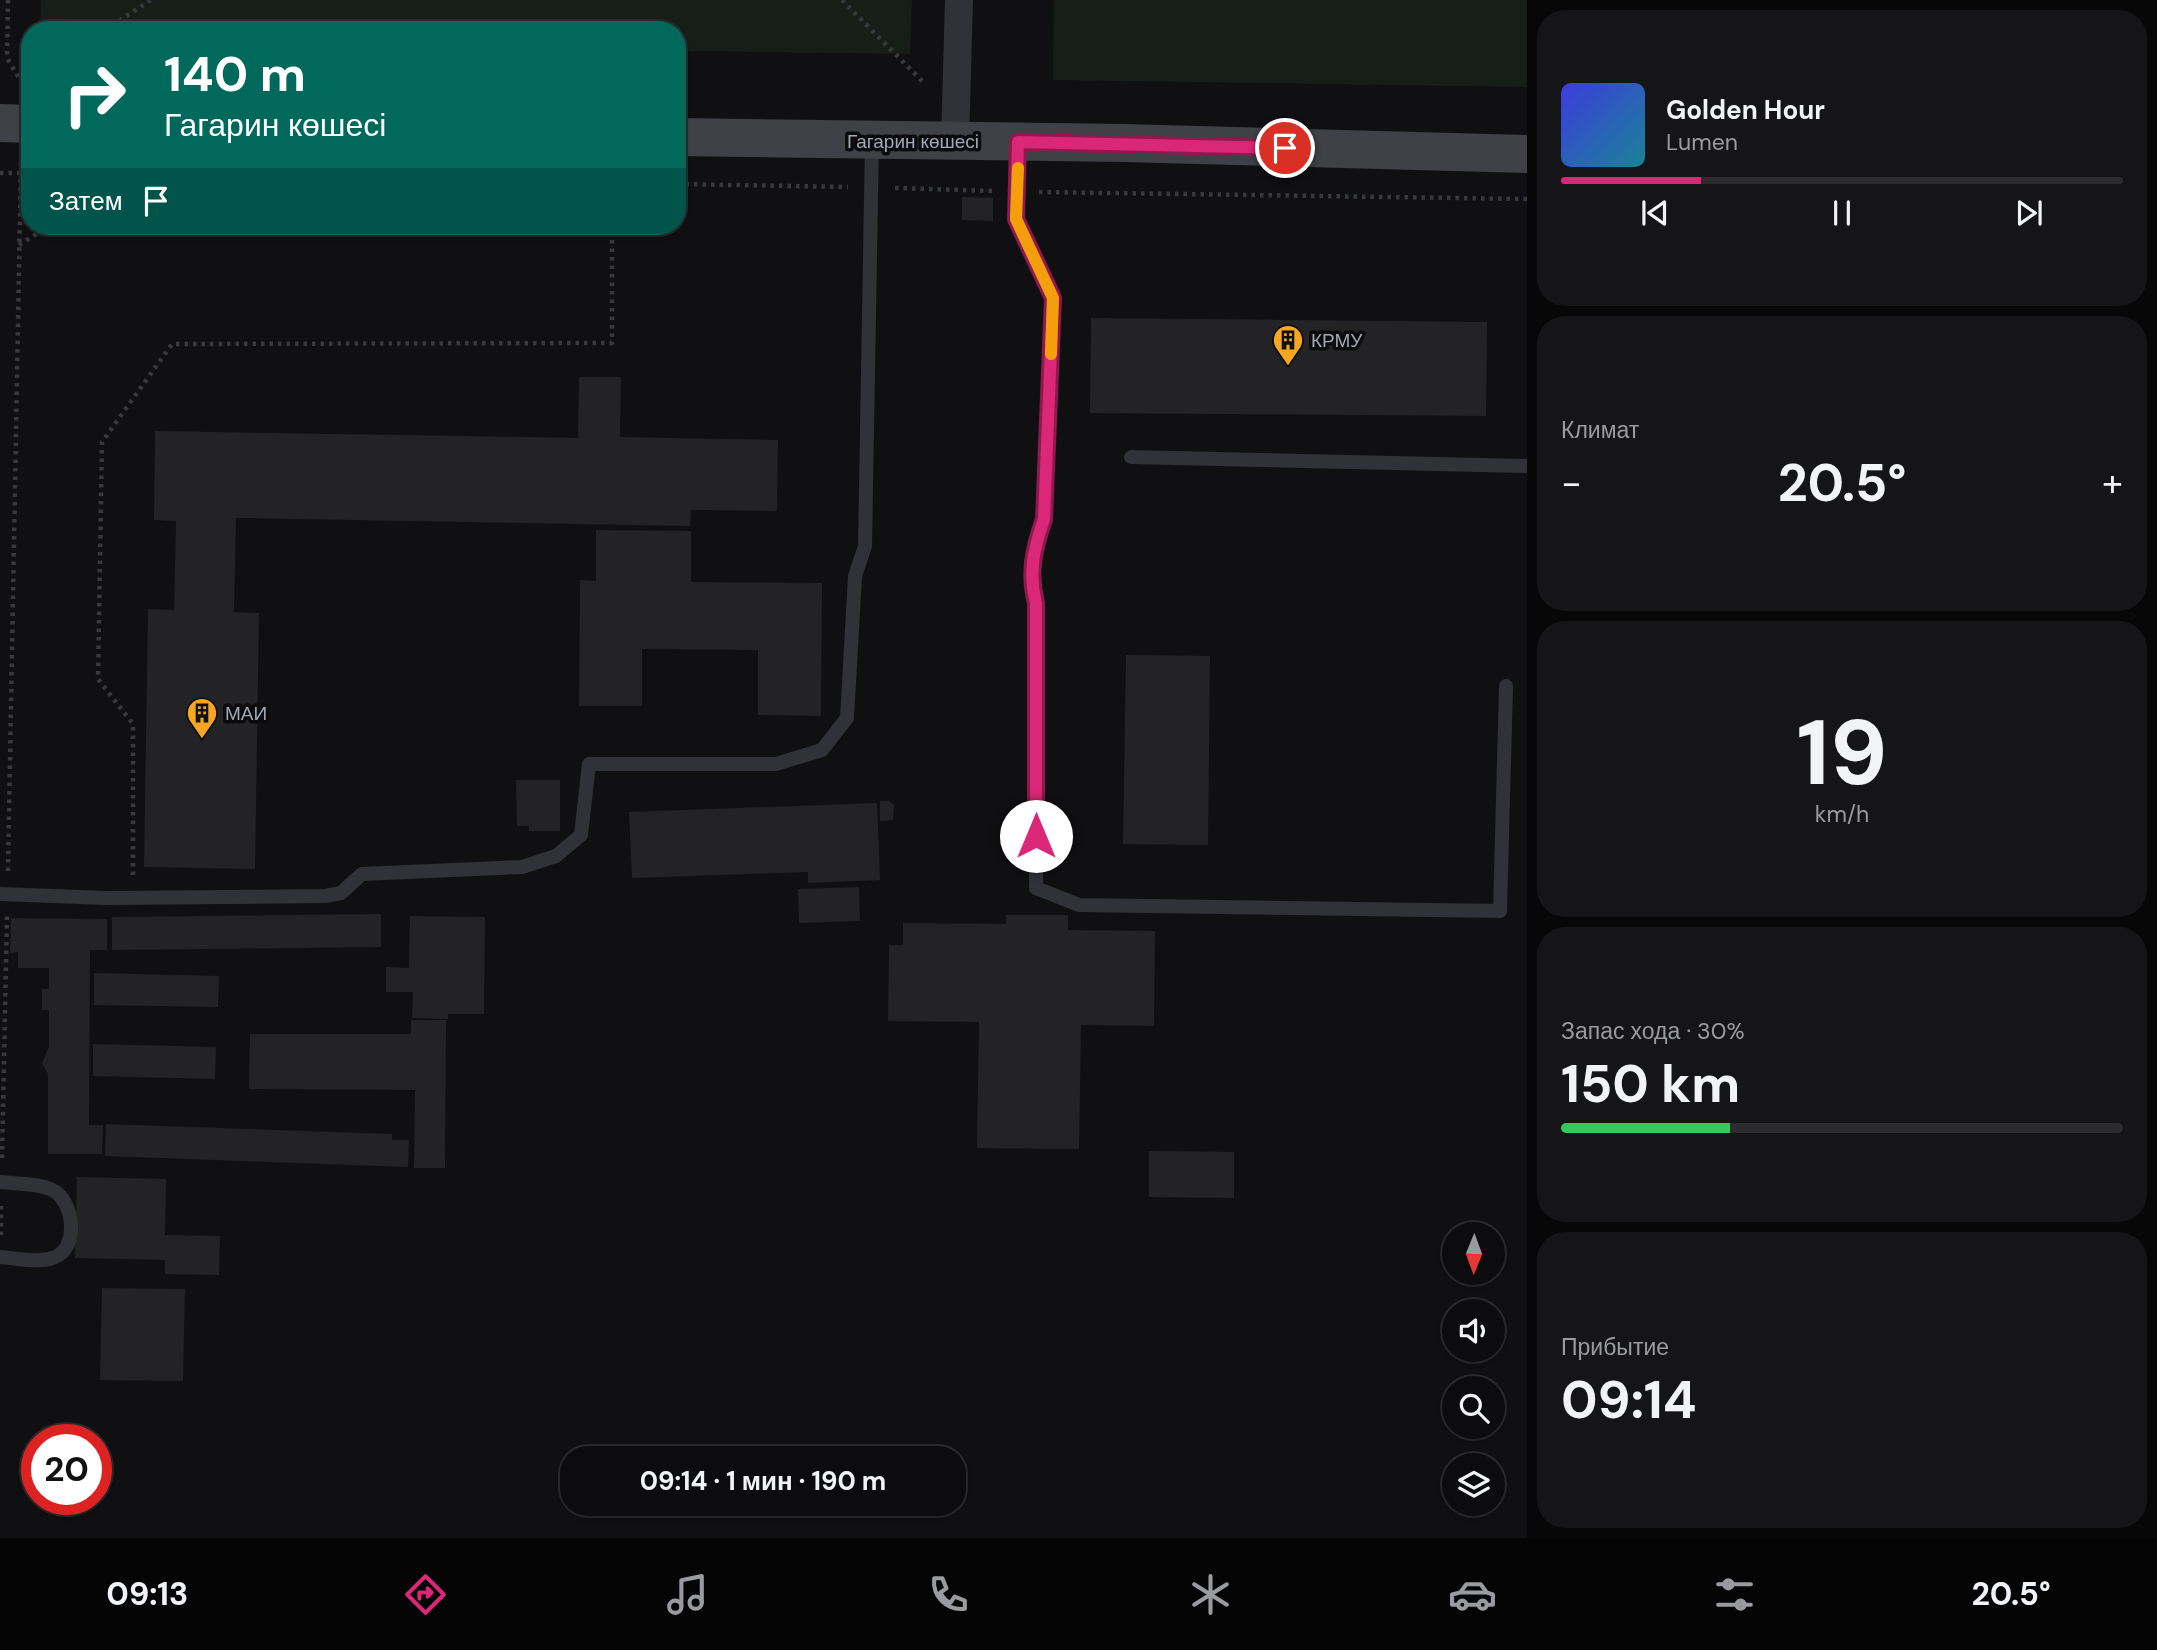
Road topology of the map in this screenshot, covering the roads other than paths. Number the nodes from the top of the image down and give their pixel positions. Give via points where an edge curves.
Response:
1 (959, 0) edge
2 (956, 128) junction
3 (686, 137) edge
4 (873, 141) junction
5 (1018, 142) junction
6 (1527, 154) edge
7 (1131, 457) dead end
8 (1527, 466) edge
9 (1506, 686) dead end
10 (4, 894) edge
11 (1, 1182) edge
12 (0, 1257) edge

1 - 2 street
2 - 4 main road, Гагарин көшесі
2 - 5 main road, Гагарин көшесі
3 - 4 main road, Гагарин көшесі
4 - 10 lane via 865,546 855,576 847,718 822,750 776,764 589,764 581,835 556,856 522,867 362,874 341,893 325,896
5 - 6 main road, Гагарин көшесі
5 - 9 lane via 1016,219 1053,298 1044,519 1034,548 1030,583 1036,603 1037,888 1079,905 1500,911
7 - 8 lane
11 - 12 lane via 56,1192 65,1201 70,1237 56,1257

